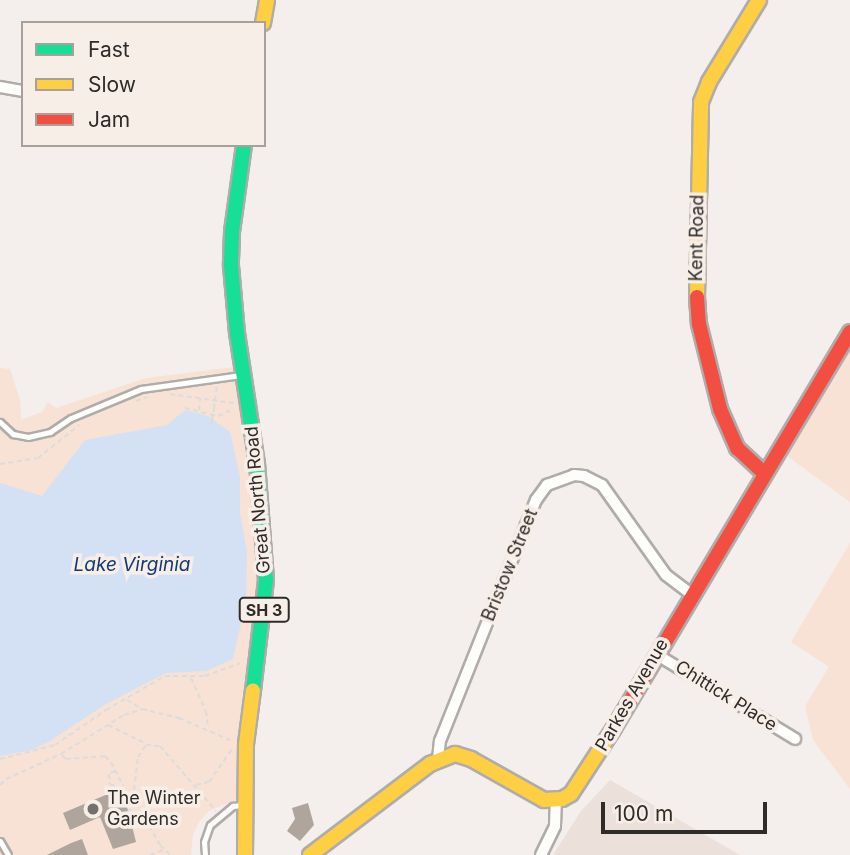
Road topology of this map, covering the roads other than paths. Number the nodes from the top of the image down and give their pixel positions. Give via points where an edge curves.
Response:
1 (267, 0) edge
2 (759, 0) edge
3 (263, 21) edge
4 (0, 87) edge
5 (21, 91) edge
6 (244, 147) edge
7 (850, 332) edge
8 (244, 374) junction
9 (0, 422) edge
10 (765, 474) junction
11 (691, 594) junction
12 (656, 654) junction
13 (795, 739) dead end
14 (439, 759) junction
15 (556, 800) junction
16 (245, 805) junction
17 (0, 841) edge
18 (8, 855) edge
19 (205, 855) edge
20 (245, 855) edge
21 (310, 855) edge
22 (541, 855) edge

1 - 3 main road
2 - 10 main road, Kent Road via 701,102 696,288 699,324 720,410 737,448
4 - 5 street
6 - 8 main road, Great North Road / SH 3 via 231,249
7 - 10 main road, Parkes Avenue
8 - 9 lane via 141,389 71,418 50,432 28,437 13,434
8 - 16 main road, Great North Road / SH 3 via 266,580 250,710
10 - 11 main road, Parkes Avenue
11 - 12 main road, Parkes Avenue
11 - 14 street, Bristow Street via 666,575 602,485 574,475 547,485 536,500 440,741
12 - 13 street, Chittick Place
12 - 15 main road, Parkes Avenue via 583,779 571,794
14 - 15 main road via 463,755 538,798
14 - 21 main road
15 - 22 street via 555,826
16 - 19 lane via 233,806 210,825
16 - 20 main road, Great North Road / SH 3
17 - 18 lane

